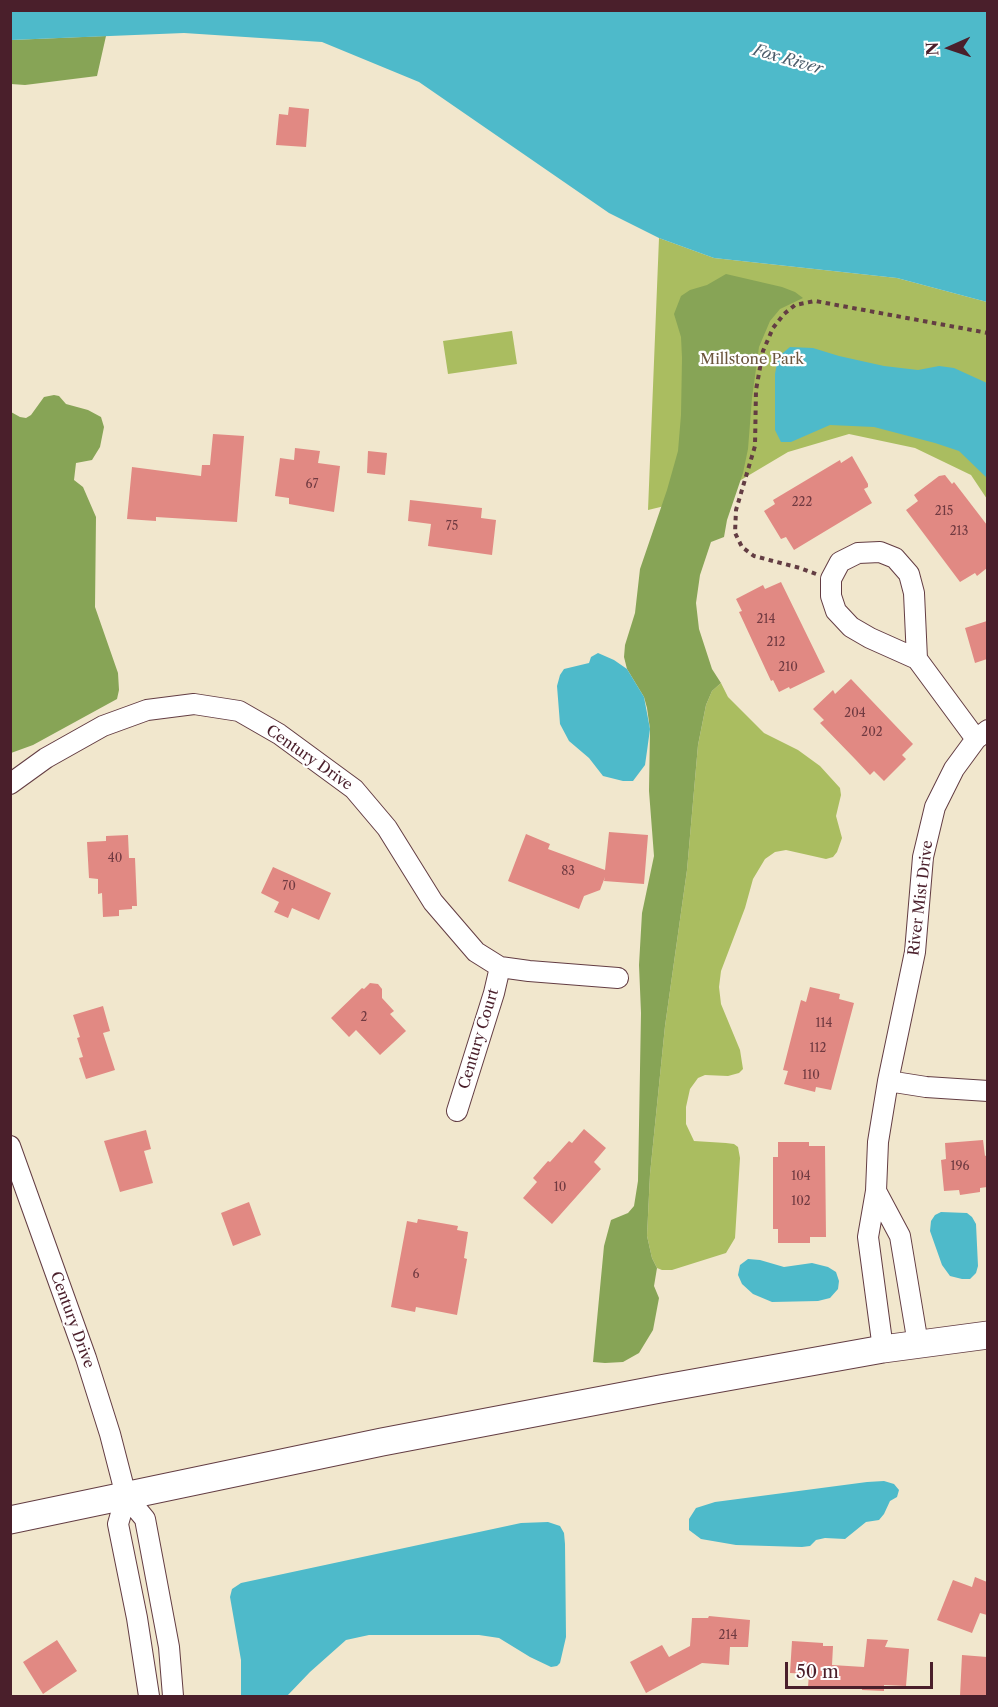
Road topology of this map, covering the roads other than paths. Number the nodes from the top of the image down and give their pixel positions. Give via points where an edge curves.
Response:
1 (917, 659) junction
2 (982, 734) edge
3 (10, 784) edge
4 (500, 967) junction
5 (618, 978) dead end
6 (888, 1081) junction
7 (987, 1091) edge
8 (457, 1111) dead end
9 (10, 1146) edge
10 (876, 1191) junction
11 (987, 1335) edge
12 (918, 1344) junction
13 (883, 1349) junction
14 (126, 1496) junction
15 (10, 1520) edge
16 (149, 1696) edge
17 (173, 1696) edge

1 - 1 street via 914,593 909,574 895,558 880,552 858,553 840,562 831,579 836,611 851,627
1 - 2 street
2 - 6 street, River Mist Drive via 954,769 935,807 923,857 915,952
3 - 4 street, Century Drive via 46,758 103,726 147,710 194,705 240,711 279,734 354,789 387,828 454,928 476,952
4 - 5 street, Century Drive
4 - 8 street, Century Court
6 - 7 street
6 - 10 street, River Mist Drive via 878,1142
9 - 14 street, Century Drive via 86,1358
10 - 12 street via 900,1236
10 - 13 street, River Mist Drive via 868,1237
11 - 12 main road
12 - 13 main road
13 - 14 main road via 394,1439
14 - 15 main road
14 - 16 street, Century Drive via 118,1524
14 - 17 street, Century Drive via 145,1518 169,1647

